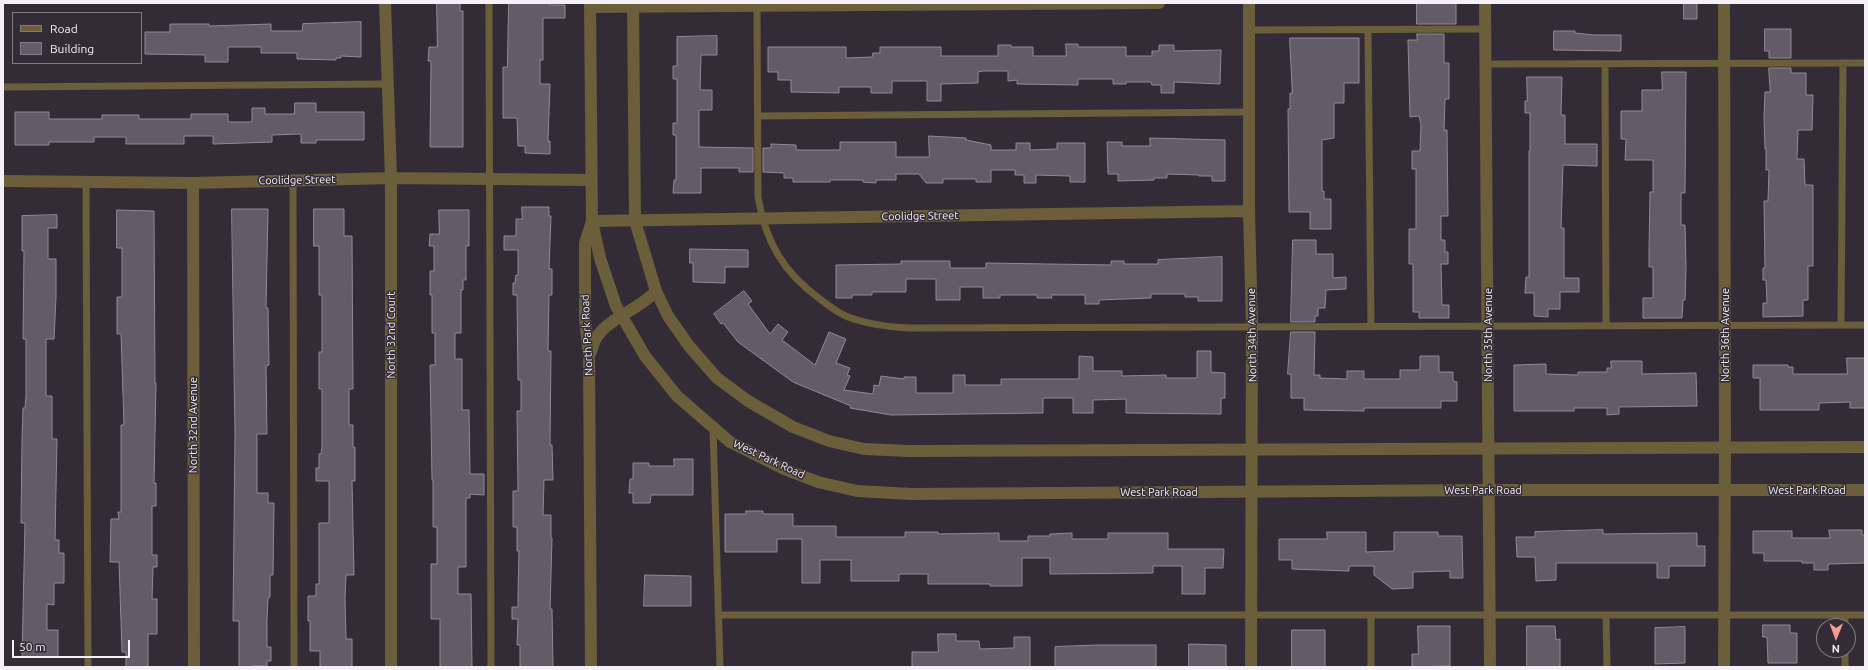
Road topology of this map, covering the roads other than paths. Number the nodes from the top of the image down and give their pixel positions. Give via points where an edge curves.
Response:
1 (385, 3) edge
2 (489, 3) edge
3 (1159, 3) edge
4 (1249, 3) edge
5 (1485, 3) edge
6 (1724, 3) edge
7 (917, 4) edge
8 (590, 5) edge
9 (633, 5) edge
10 (757, 6) junction
11 (1485, 29) junction
12 (1249, 30) junction
13 (1368, 30) junction
14 (1842, 63) junction
15 (1865, 63) edge
16 (1485, 64) junction
17 (1604, 64) junction
18 (1724, 64) junction
19 (387, 84) junction
20 (3, 87) edge
21 (1249, 112) junction
22 (758, 116) junction
23 (391, 178) junction
24 (490, 179) junction
25 (293, 180) junction
26 (591, 180) junction
27 (3, 181) edge
28 (86, 182) junction
29 (193, 183) junction
30 (1249, 211) junction
31 (762, 218) junction
32 (592, 221) junction
33 (635, 221) junction
34 (656, 291) junction
35 (622, 316) junction
36 (1841, 325) junction
37 (1865, 325) edge
38 (1488, 326) junction
39 (1606, 326) junction
40 (1725, 326) junction
41 (1252, 327) junction
42 (1371, 327) junction
43 (590, 357) junction
44 (713, 427) junction
45 (1865, 447) edge
46 (1725, 448) junction
47 (1252, 449) junction
48 (1489, 449) junction
49 (1489, 490) junction
50 (1865, 490) edge
51 (1725, 491) junction
52 (1252, 492) junction
53 (718, 615) junction
54 (1252, 615) junction
55 (1371, 615) junction
56 (1490, 615) junction
57 (1845, 615) joint
58 (1865, 615) edge
59 (1606, 616) junction
60 (1724, 616) junction
61 (88, 667) edge
62 (194, 667) edge
63 (294, 667) edge
64 (391, 667) edge
65 (491, 667) edge
66 (591, 667) edge
67 (720, 667) edge
68 (1251, 667) edge
69 (1371, 667) edge
70 (1490, 667) edge
71 (1607, 667) edge
72 (1724, 667) edge

1 - 19 street, North 32nd Court
2 - 24 lane
3 - 7 street
4 - 12 street, North 34th Avenue
5 - 11 street, North 35th Avenue
6 - 18 street, North 36th Avenue
7 - 10 street
8 - 9 street
8 - 26 street, North Park Road
9 - 10 street
9 - 33 street
10 - 22 lane
11 - 13 lane
11 - 16 street, North 35th Avenue
12 - 13 lane
12 - 21 street, North 34th Avenue
13 - 42 lane
14 - 15 lane
14 - 18 lane
14 - 36 lane
16 - 17 lane
16 - 38 street, North 35th Avenue
17 - 18 lane
17 - 39 lane
18 - 40 street, North 36th Avenue
19 - 20 lane
19 - 23 street, North 32nd Court
21 - 22 lane
21 - 30 street, North 34th Avenue
22 - 31 lane via 758,197
23 - 24 street, Coolidge Street
23 - 25 street, Coolidge Street
23 - 64 street, North 32nd Court
24 - 26 street, Coolidge Street
24 - 65 lane
25 - 29 street, Coolidge Street
25 - 63 lane
26 - 32 street, North Park Road
27 - 28 street, Coolidge Street
28 - 29 street, Coolidge Street
28 - 61 lane
29 - 62 street, North 32nd Avenue
30 - 31 street, Coolidge Street
30 - 41 street, North 34th Avenue
31 - 33 street, Coolidge Street
31 - 41 lane via 777,256 790,274 805,288 852,319 880,326
32 - 33 street, Coolidge Street
32 - 35 street, West Park Road via 602,265
32 - 43 street, North Park Road via 585,243 585,319
33 - 34 street
34 - 35 street via 648,300
34 - 47 street via 668,316 689,346 717,378 748,401 793,428 829,441 864,448 909,451
35 - 43 street via 599,334
35 - 44 street, West Park Road via 645,356 677,396
36 - 37 lane
36 - 40 lane
38 - 39 lane
38 - 42 lane
38 - 48 street, North 35th Avenue
39 - 40 lane
40 - 46 street, North 36th Avenue
41 - 42 lane
41 - 47 street, North 34th Avenue
43 - 66 street, North Park Road
44 - 52 street, West Park Road via 730,442 784,469 818,482 857,491 911,494
44 - 53 lane
45 - 46 street
46 - 48 street
46 - 51 street, North 36th Avenue
47 - 48 street
47 - 52 street, North 34th Avenue
48 - 49 street, North 35th Avenue
49 - 51 street, West Park Road
49 - 52 street, West Park Road
49 - 56 street, North 35th Avenue
50 - 51 street, West Park Road
51 - 60 street, North 36th Avenue
52 - 54 street, North 34th Avenue
53 - 54 lane
53 - 67 lane
54 - 55 lane
54 - 68 street, North 34th Avenue
55 - 56 lane
55 - 69 lane
56 - 59 lane
56 - 70 street, North 35th Avenue
57 - 58 lane
57 - 60 lane
59 - 60 lane
59 - 71 lane
60 - 72 street, North 36th Avenue

